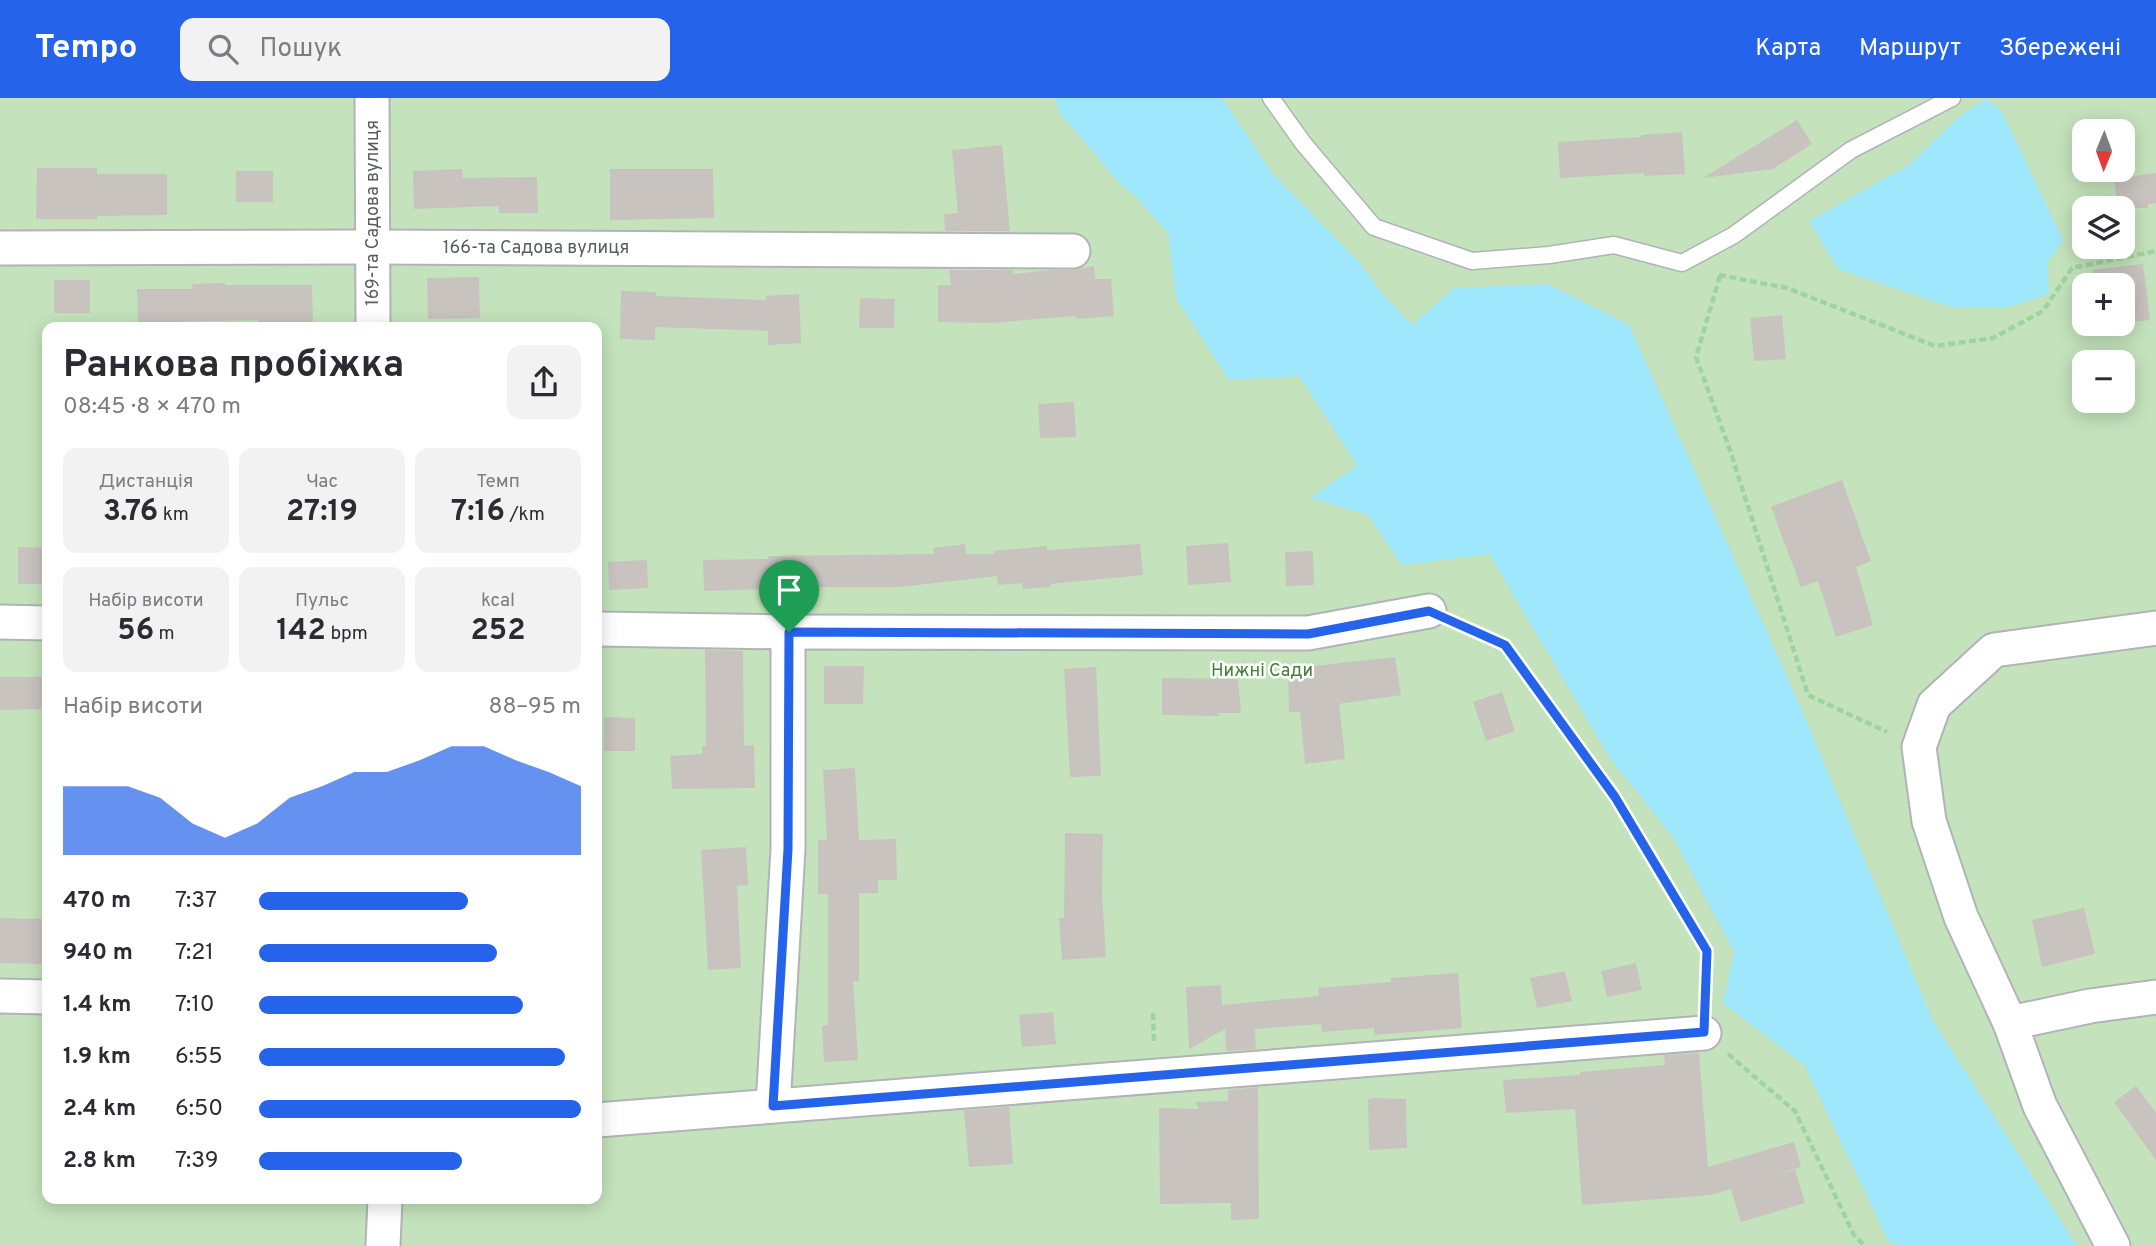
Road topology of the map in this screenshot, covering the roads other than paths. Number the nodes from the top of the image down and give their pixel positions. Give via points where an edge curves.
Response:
1 (372, 98) edge
2 (1271, 98) edge
3 (1952, 98) edge
4 (374, 247) junction
5 (0, 248) edge
6 (1073, 251) dead end
7 (373, 322) edge
8 (1429, 611) road end
9 (0, 622) edge
10 (42, 623) edge
11 (2156, 628) edge
12 (602, 629) edge
13 (789, 632) junction
14 (0, 996) edge
15 (42, 997) edge
16 (2156, 997) edge
17 (2010, 1023) junction
18 (1704, 1032) road end
19 (773, 1106) junction
20 (602, 1120) edge
21 (385, 1204) edge
22 (383, 1246) edge
23 (2113, 1246) edge

1 - 4 street, 169-та Садова вулиця
2 - 3 lane via 1374,227 1472,261 1614,245 1682,263 1734,235 1851,150
4 - 5 street, 166-та Садова вулиця
4 - 6 street, 166-та Садова вулиця
4 - 7 street, 169-та Садова вулиця
8 - 13 street via 1308,634
9 - 10 street
11 - 17 street via 1994,650 1934,705 1919,747 1929,821 1961,917
12 - 13 street
13 - 19 street via 788,849
14 - 15 street
16 - 17 street
17 - 23 street via 2040,1106
18 - 19 street
19 - 20 street
21 - 22 street

